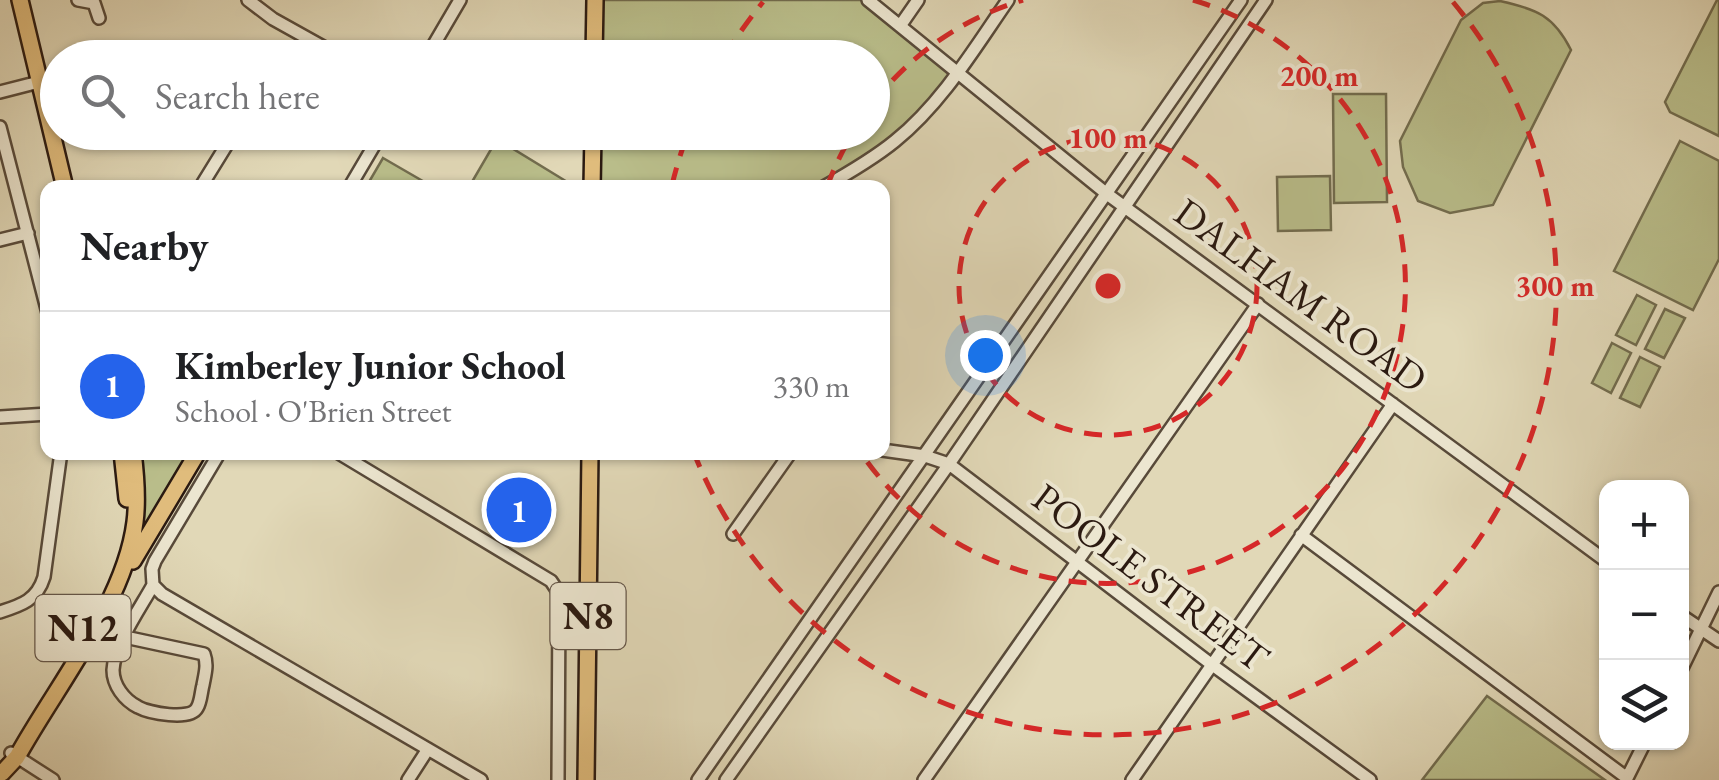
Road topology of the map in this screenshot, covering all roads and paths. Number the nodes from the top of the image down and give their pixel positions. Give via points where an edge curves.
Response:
1 (20, 0) edge
2 (78, 0) edge
3 (248, 0) edge
4 (460, 0) edge
5 (594, 0) edge
6 (868, 0) edge
7 (918, 0) edge
8 (1008, 0) edge
9 (1241, 0) edge
10 (1266, 0) edge
11 (98, 18) dead end
12 (900, 26) junction
13 (310, 40) edge
14 (437, 40) edge
15 (594, 40) edge
16 (958, 73) junction
17 (39, 82) junction
18 (40, 86) edge
19 (0, 92) edge
20 (0, 127) edge
21 (890, 144) edge
22 (55, 150) edge
23 (223, 150) edge
24 (371, 150) edge
25 (593, 150) edge
26 (880, 150) edge
27 (62, 180) edge
28 (205, 180) edge
29 (354, 180) edge
30 (592, 180) edge
31 (834, 180) edge
32 (1108, 194) junction
33 (1125, 206) junction
34 (28, 233) junction
35 (0, 240) edge
36 (40, 281) edge
37 (1258, 304) junction
38 (1392, 404) junction
39 (40, 414) edge
40 (0, 417) edge
41 (890, 451) edge
42 (925, 456) junction
43 (60, 460) edge
44 (123, 460) edge
45 (134, 460) edge
46 (193, 460) edge
47 (215, 460) edge
48 (350, 460) edge
49 (590, 460) edge
50 (786, 460) edge
51 (949, 464) junction
52 (733, 534) dead end
53 (1301, 535) junction
54 (1599, 556) edge
55 (1077, 563) junction
56 (118, 585) junction
57 (153, 585) junction
58 (1719, 592) edge
59 (0, 612) edge
60 (1689, 621) edge
61 (1700, 630) junction
62 (125, 636) junction
63 (1719, 641) edge
64 (1686, 660) edge
65 (1211, 664) junction
66 (428, 748) junction
67 (1641, 750) edge
68 (14, 755) junction
69 (712, 760) junction
70 (1, 775) edge
71 (732, 778) edge
72 (1627, 779) edge
73 (53, 780) edge
74 (408, 780) edge
75 (481, 780) edge
76 (558, 780) edge
77 (586, 780) edge
78 (698, 780) edge
79 (924, 780) edge
80 (1132, 780) edge
81 (1370, 780) edge

1 - 17 highway
2 - 11 street via 94,4
3 - 13 street
4 - 14 street
5 - 15 highway
6 - 12 street, DALHAM ROAD
7 - 12 street
8 - 16 street
9 - 32 street
10 - 33 street
12 - 16 street, DALHAM ROAD
16 - 21 street
16 - 32 street, DALHAM ROAD
17 - 18 highway
17 - 19 street
20 - 34 street
22 - 27 highway
23 - 28 street
24 - 29 street
25 - 30 highway
26 - 31 street
32 - 33 street, DALHAM ROAD
32 - 42 street
33 - 37 street, DALHAM ROAD
33 - 51 street
34 - 35 street
34 - 36 street
37 - 38 street, DALHAM ROAD
37 - 55 street
38 - 53 street
38 - 54 street, DALHAM ROAD
39 - 40 street
41 - 42 street, POOLE STREET
42 - 51 street, POOLE STREET
42 - 69 street
43 - 59 street via 41,588 26,603
44 - 68 highway, N12 via 126,516 117,562
45 - 56 highway, N12 via 135,525
46 - 56 highway
47 - 57 street via 155,561
48 - 76 street via 558,590
49 - 77 highway, N8
50 - 52 street
51 - 55 street, POOLE STREET
51 - 71 street
53 - 65 street
53 - 72 street
55 - 65 street, POOLE STREET
55 - 79 street
56 - 68 highway, N12
57 - 62 street
57 - 66 street
58 - 61 street
60 - 61 street
61 - 63 street
61 - 64 street
62 - 62 street via 113,675 127,699 142,710 193,713 204,654
65 - 80 street
65 - 81 street, POOLE STREET
66 - 74 street
66 - 75 street
67 - 72 street
68 - 70 highway, N12
68 - 73 street
69 - 71 street
69 - 78 street

